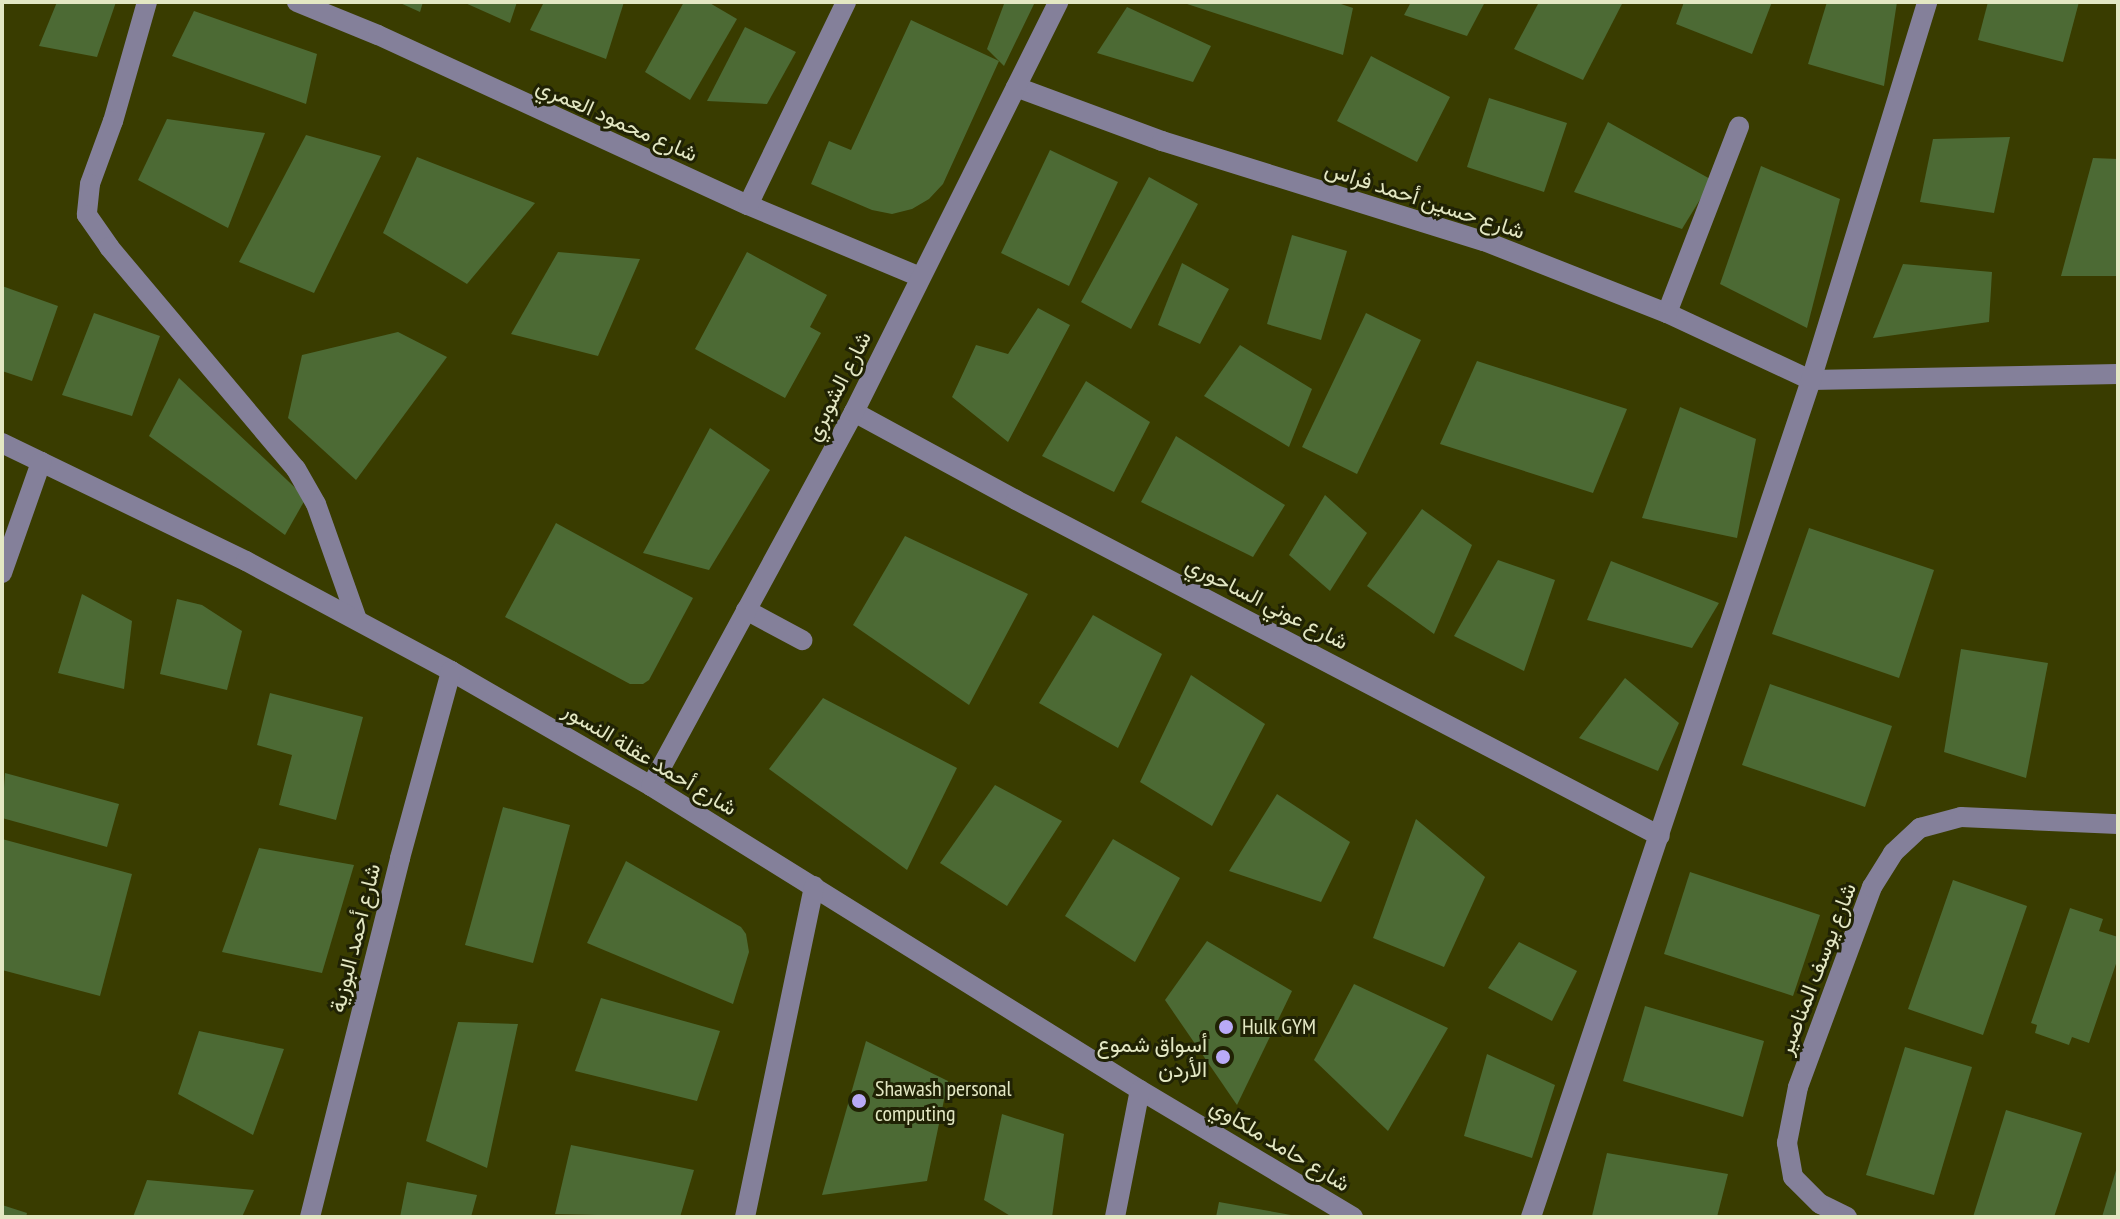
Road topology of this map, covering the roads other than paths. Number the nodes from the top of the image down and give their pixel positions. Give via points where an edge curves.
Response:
1 (147, 2) edge
2 (297, 2) edge
3 (846, 2) edge
4 (1058, 2) edge
5 (1927, 2) edge
6 (1016, 87) junction
7 (1739, 126) dead end
8 (748, 205) junction
9 (920, 277) junction
10 (1667, 313) junction
11 (2118, 374) edge
12 (1811, 380) junction
13 (854, 412) junction
14 (2, 443) edge
15 (41, 462) junction
16 (2, 573) edge
17 (746, 610) junction
18 (357, 620) junction
19 (802, 640) dead end
20 (451, 671) junction
21 (651, 786) junction
22 (2118, 824) edge
23 (1660, 836) junction
24 (814, 886) junction
25 (1140, 1090) junction
26 (1348, 1215) edge
27 (310, 1217) edge
28 (745, 1217) edge
29 (1115, 1217) edge
30 (1531, 1217) edge
31 (1847, 1217) edge

1 - 18 street via 90,184 87,215 296,469 316,504
2 - 8 street, شارع محمود العمري
3 - 8 street
4 - 6 street, شارع الشوبري
5 - 12 street
6 - 9 street, شارع الشوبري
6 - 10 street, شارع حسين أحمد فراس via 1162,141 1484,241
7 - 10 street
8 - 9 street, شارع محمود العمري
9 - 13 street, شارع الشوبري
10 - 12 street, شارع حسين أحمد فراس
11 - 12 street
12 - 23 street
13 - 17 street, شارع الشوبري
13 - 23 street, شارع عوني الساحوري
14 - 15 street, شارع أحمد عقلة النسور
15 - 16 street
15 - 18 street, شارع أحمد عقلة النسور via 137,505
17 - 19 street
17 - 21 street, شارع الشوبري
18 - 20 street, شارع أحمد عقلة النسور
20 - 21 street, شارع أحمد عقلة النسور
20 - 27 street, شارع أحمد البوزية
21 - 24 street, شارع أحمد عقلة النسور
22 - 31 street, شارع يوسف المناصير via 1961,817 1920,828 1893,853 1872,887 1798,1087 1787,1143 1793,1177 1820,1204
23 - 30 street
24 - 25 street, شارع أحمد عقلة النسور
24 - 28 street
25 - 26 street, شارع حامد ملكاوي
25 - 29 street

